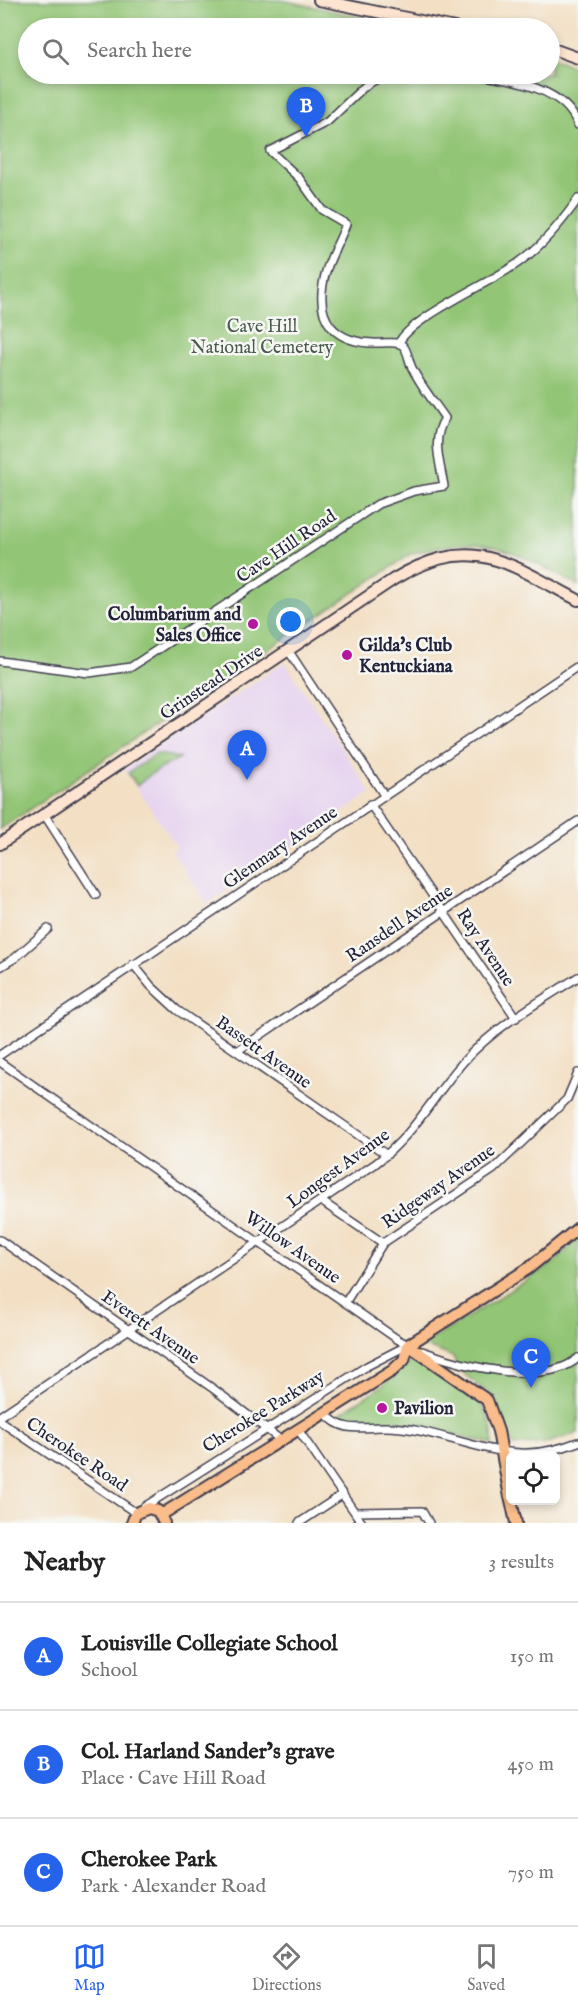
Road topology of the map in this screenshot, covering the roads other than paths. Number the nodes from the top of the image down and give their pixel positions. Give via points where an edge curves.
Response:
1 (319, 0) edge
2 (406, 18) edge
3 (560, 52) edge
4 (578, 58) edge
5 (368, 84) edge
6 (520, 84) edge
7 (578, 125) edge
8 (578, 199) edge
9 (399, 343) junction
10 (578, 600) edge
11 (288, 650) junction
12 (0, 661) edge
13 (578, 666) edge
14 (384, 795) junction
15 (370, 804) junction
16 (44, 814) junction
17 (578, 821) edge
18 (0, 844) edge
19 (96, 895) dead end
20 (443, 911) junction
21 (48, 929) dead end
22 (133, 964) junction
23 (0, 967) edge
24 (578, 977) edge
25 (516, 1018) junction
26 (237, 1051) junction
27 (0, 1055) edge
28 (0, 1062) edge
29 (578, 1072) edge
30 (387, 1155) junction
31 (321, 1201) junction
32 (578, 1228) edge
33 (0, 1240) edge
34 (259, 1243) junction
35 (383, 1243) junction
36 (345, 1303) junction
37 (129, 1330) junction
38 (408, 1345) junction
39 (578, 1358) edge
40 (326, 1414) junction
41 (0, 1416) edge
42 (0, 1421) edge
43 (268, 1428) junction
44 (299, 1431) junction
45 (282, 1441) junction
46 (578, 1442) edge
47 (501, 1452) junction
48 (506, 1476) edge
49 (342, 1494) junction
50 (512, 1505) edge
51 (355, 1512) junction
52 (136, 1515) edge
53 (163, 1519) edge
54 (298, 1523) edge
55 (362, 1523) edge
56 (429, 1523) edge
57 (516, 1523) edge

1 - 2 main road
3 - 4 main road
5 - 9 street via 327,122 270,151 299,178 322,210 346,224 325,274 322,308 334,332 345,339 370,344
6 - 7 street via 551,95 568,109
8 - 9 street via 562,221 519,262 426,318
9 - 12 street, Cave Hill Road via 445,418 438,429 437,445 444,486 414,491 369,509 130,667 89,673
10 - 11 main road, Grinstead Drive via 500,560 446,557 420,564 394,579
11 - 14 street
11 - 16 main road, Grinstead Drive
13 - 14 street, Glenmary Avenue
14 - 15 street, Glenmary Avenue
15 - 20 street, Ray Avenue
15 - 22 street, Glenmary Avenue
16 - 18 main road, Grinstead Drive
16 - 19 street
17 - 20 street, Ransdell Avenue
20 - 25 street, Ray Avenue
20 - 26 street, Ransdell Avenue
21 - 23 street
22 - 26 street, Bassett Avenue via 164,999
22 - 27 street, Glenmary Avenue
24 - 25 street, Longest Avenue
25 - 30 street, Longest Avenue via 464,1061 416,1126
26 - 30 street, Bassett Avenue
28 - 34 street, Willow Avenue
29 - 35 street, Ridgeway Avenue via 567,1099 494,1169
30 - 31 street, Longest Avenue
31 - 34 street, Longest Avenue
31 - 35 street
32 - 38 main road, Cherokee Parkway via 529,1268
33 - 37 street, Everett Avenue
34 - 36 street, Willow Avenue
34 - 37 street, Longest Avenue
35 - 36 street, Ridgeway Avenue
36 - 38 street, Willow Avenue
37 - 41 street, Longest Avenue
37 - 43 street, Everett Avenue
38 - 39 street via 461,1363 521,1372 558,1370
38 - 40 main road, Cherokee Parkway via 404,1359 392,1371
38 - 43 street, Cherokee Parkway via 386,1354
38 - 47 main road, Willow Avenue via 487,1400
40 - 44 main road, Cherokee Parkway
40 - 47 street via 337,1425 353,1429 413,1429
42 - 52 street, Cherokee Road
43 - 45 street, Everett Avenue
43 - 52 street, Cherokee Parkway
44 - 45 main road, Cherokee Parkway
44 - 49 street
45 - 53 main road, Cherokee Parkway
46 - 47 street via 540,1452
47 - 48 main road, Willow Avenue
49 - 51 street
49 - 54 street
50 - 57 main road, Willow Avenue
51 - 55 street
51 - 56 street via 422,1511
52 - 53 main road, Cherokee Parkway via 149,1508

